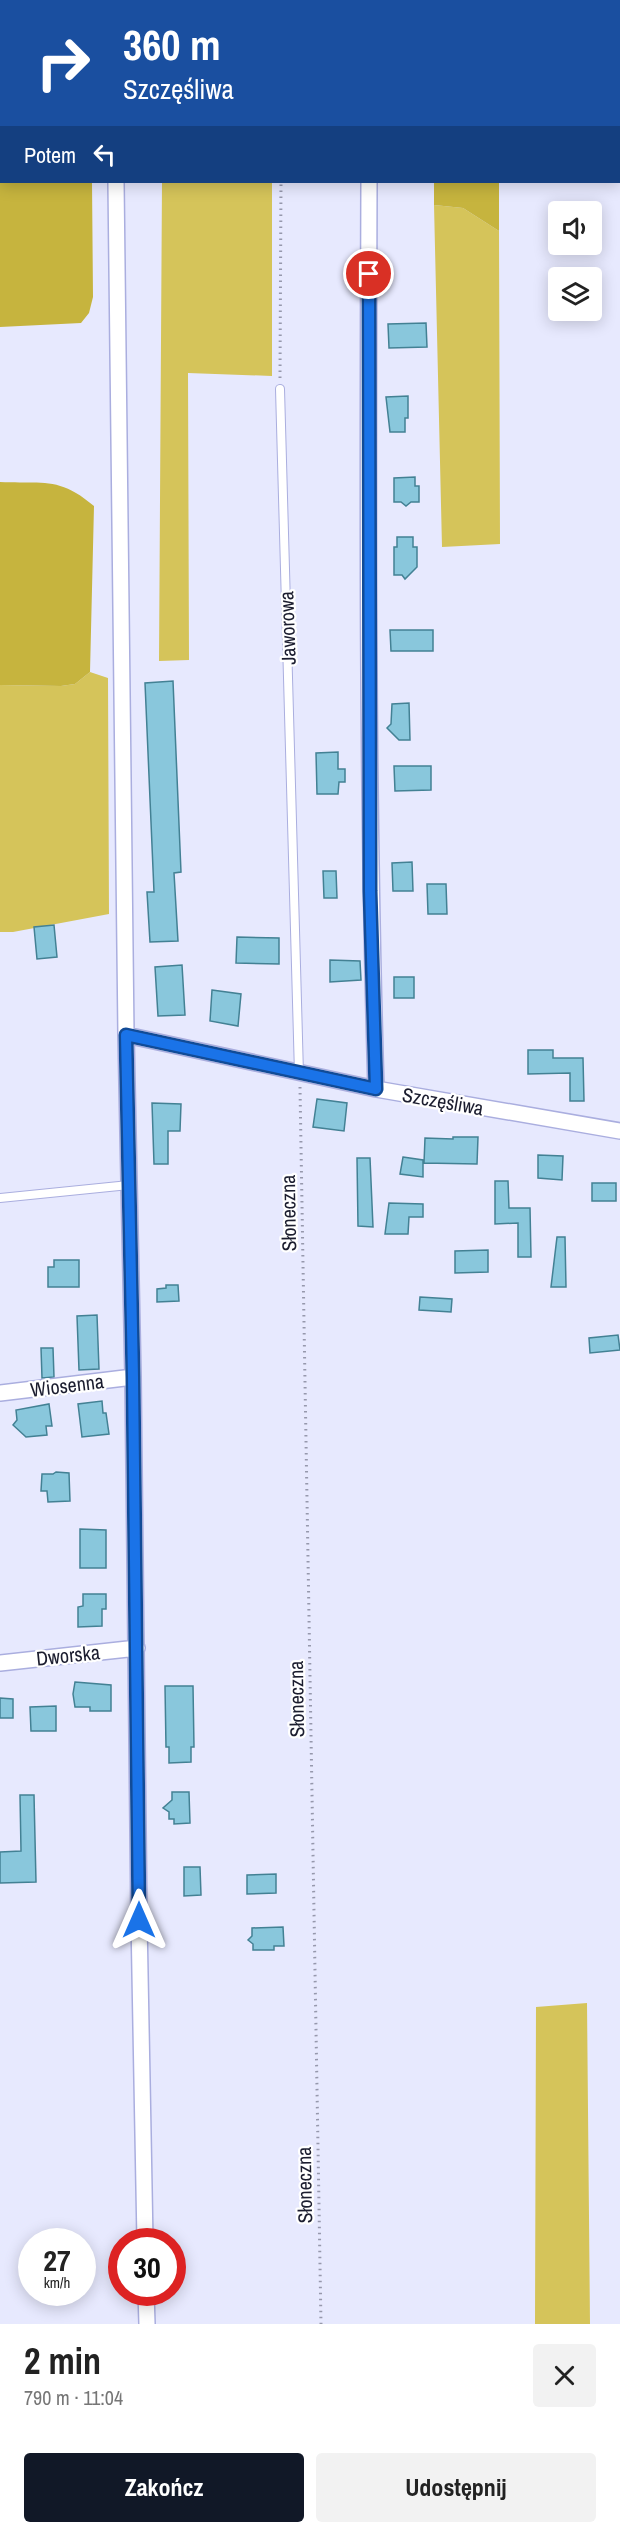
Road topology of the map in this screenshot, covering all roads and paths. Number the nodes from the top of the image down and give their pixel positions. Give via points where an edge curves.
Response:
1 (116, 183) edge
2 (281, 183) edge
3 (369, 183) edge
4 (280, 389) joint
5 (126, 1035) junction
6 (299, 1074) junction
7 (376, 1089) junction
8 (620, 1131) edge
9 (129, 1185) junction
10 (0, 1198) edge
11 (133, 1377) junction
12 (0, 1393) edge
13 (137, 1647) junction
14 (0, 1663) edge
15 (145, 2228) edge
16 (146, 2306) edge
17 (147, 2324) edge
18 (321, 2324) edge

1 - 5 street
2 - 4 path
3 - 7 street via 368,667
4 - 6 lane, Jaworowa
5 - 6 street, Szczęśliwa
5 - 9 street
6 - 7 street, Szczęśliwa
6 - 18 path, Słoneczna
7 - 8 street, Szczęśliwa
9 - 10 lane
9 - 11 street
11 - 12 street, Wiosenna
11 - 13 street
13 - 14 street, Dworska
13 - 15 street
16 - 17 street

